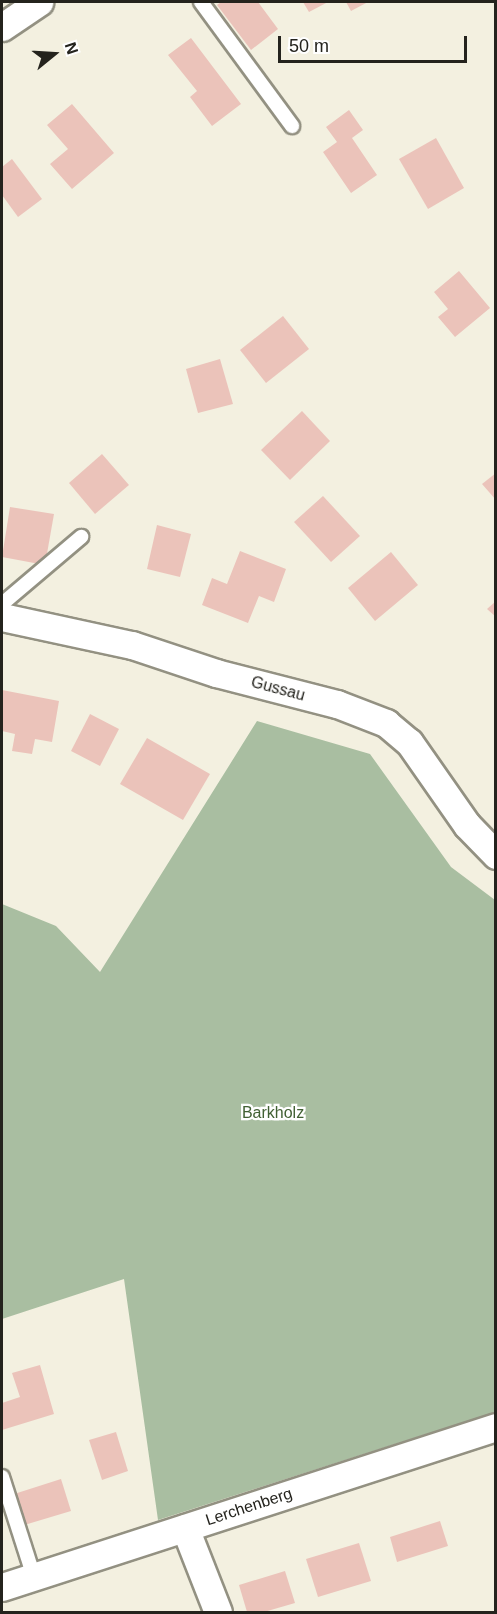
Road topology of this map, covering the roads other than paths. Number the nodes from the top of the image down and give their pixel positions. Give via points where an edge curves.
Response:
1 (39, 2) edge
2 (201, 2) edge
3 (2, 27) edge
4 (292, 126) dead end
5 (81, 537) dead end
6 (2, 604) edge
7 (2, 616) edge
8 (495, 855) edge
9 (495, 1427) edge
10 (2, 1477) edge
11 (185, 1528) junction
12 (34, 1577) junction
13 (2, 1587) edge
14 (218, 1612) edge

1 - 3 street
2 - 4 lane
5 - 6 lane
7 - 8 street, Gussau via 132,645 216,673 337,704 386,723 409,742 467,825
9 - 11 street, Lerchenberg
10 - 12 lane
11 - 12 street, Lerchenberg
11 - 14 street
12 - 13 street, Lerchenberg

